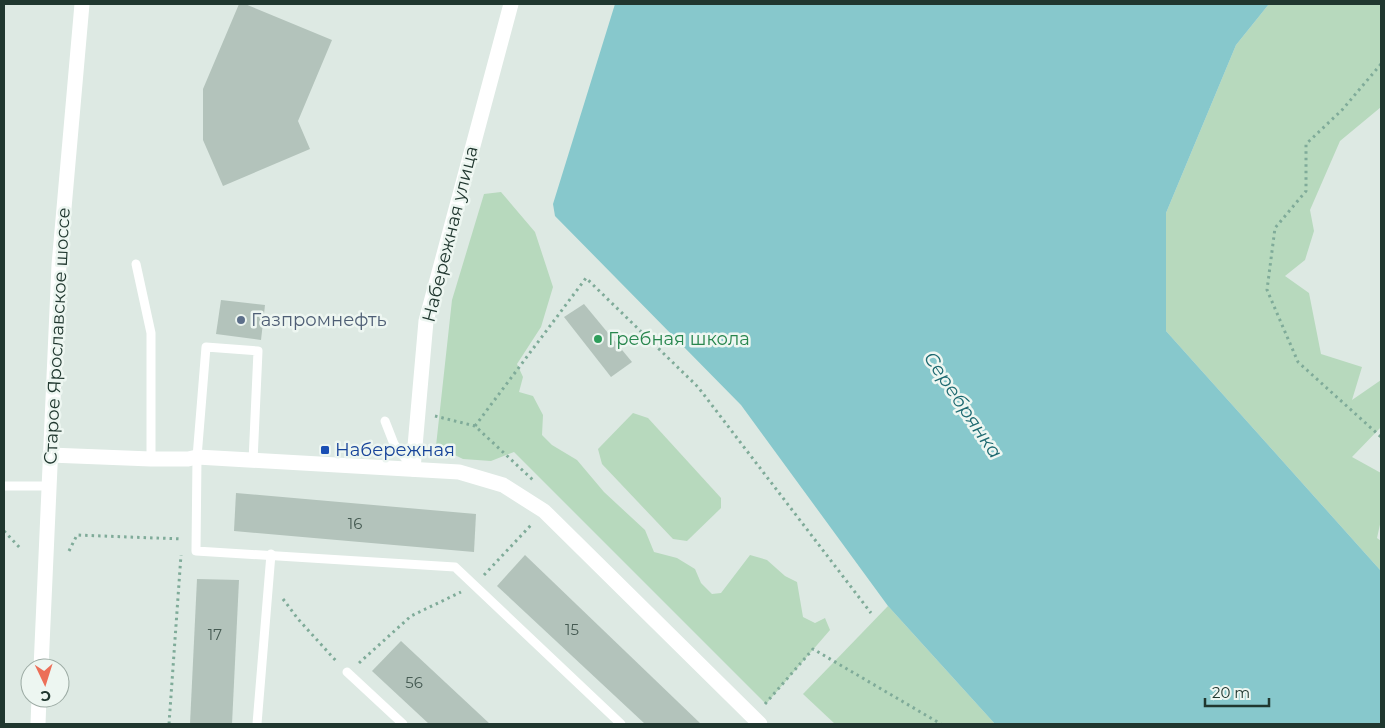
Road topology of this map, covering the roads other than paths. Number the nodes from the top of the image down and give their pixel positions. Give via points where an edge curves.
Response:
1 (82, 4) edge
2 (512, 4) edge
3 (136, 264) dead end
4 (384, 421) dead end
5 (50, 455) junction
6 (196, 457) junction
7 (150, 459) junction
8 (253, 461) junction
9 (413, 469) junction
10 (4, 486) edge
11 (49, 486) junction
12 (271, 554) junction
13 (41, 658) edge
14 (347, 672) road end
15 (39, 708) edge
16 (38, 724) edge
17 (256, 724) edge
18 (402, 724) edge
19 (621, 724) edge
20 (760, 724) edge

1 - 5 street, Старое Ярославское шоссе via 59,265
2 - 9 street, Набережная улица via 426,321
3 - 7 lane via 151,333
4 - 9 lane via 394,444
5 - 7 street
5 - 11 street, Старое Ярославское шоссе
6 - 7 street
6 - 8 street
6 - 8 lane via 206,347 258,351
6 - 12 lane via 196,551
8 - 9 street
9 - 20 street via 459,472 503,485 544,511
10 - 11 lane
11 - 13 street, Старое Ярославское шоссе
12 - 17 lane
12 - 19 lane via 455,567
14 - 18 lane
15 - 16 street

